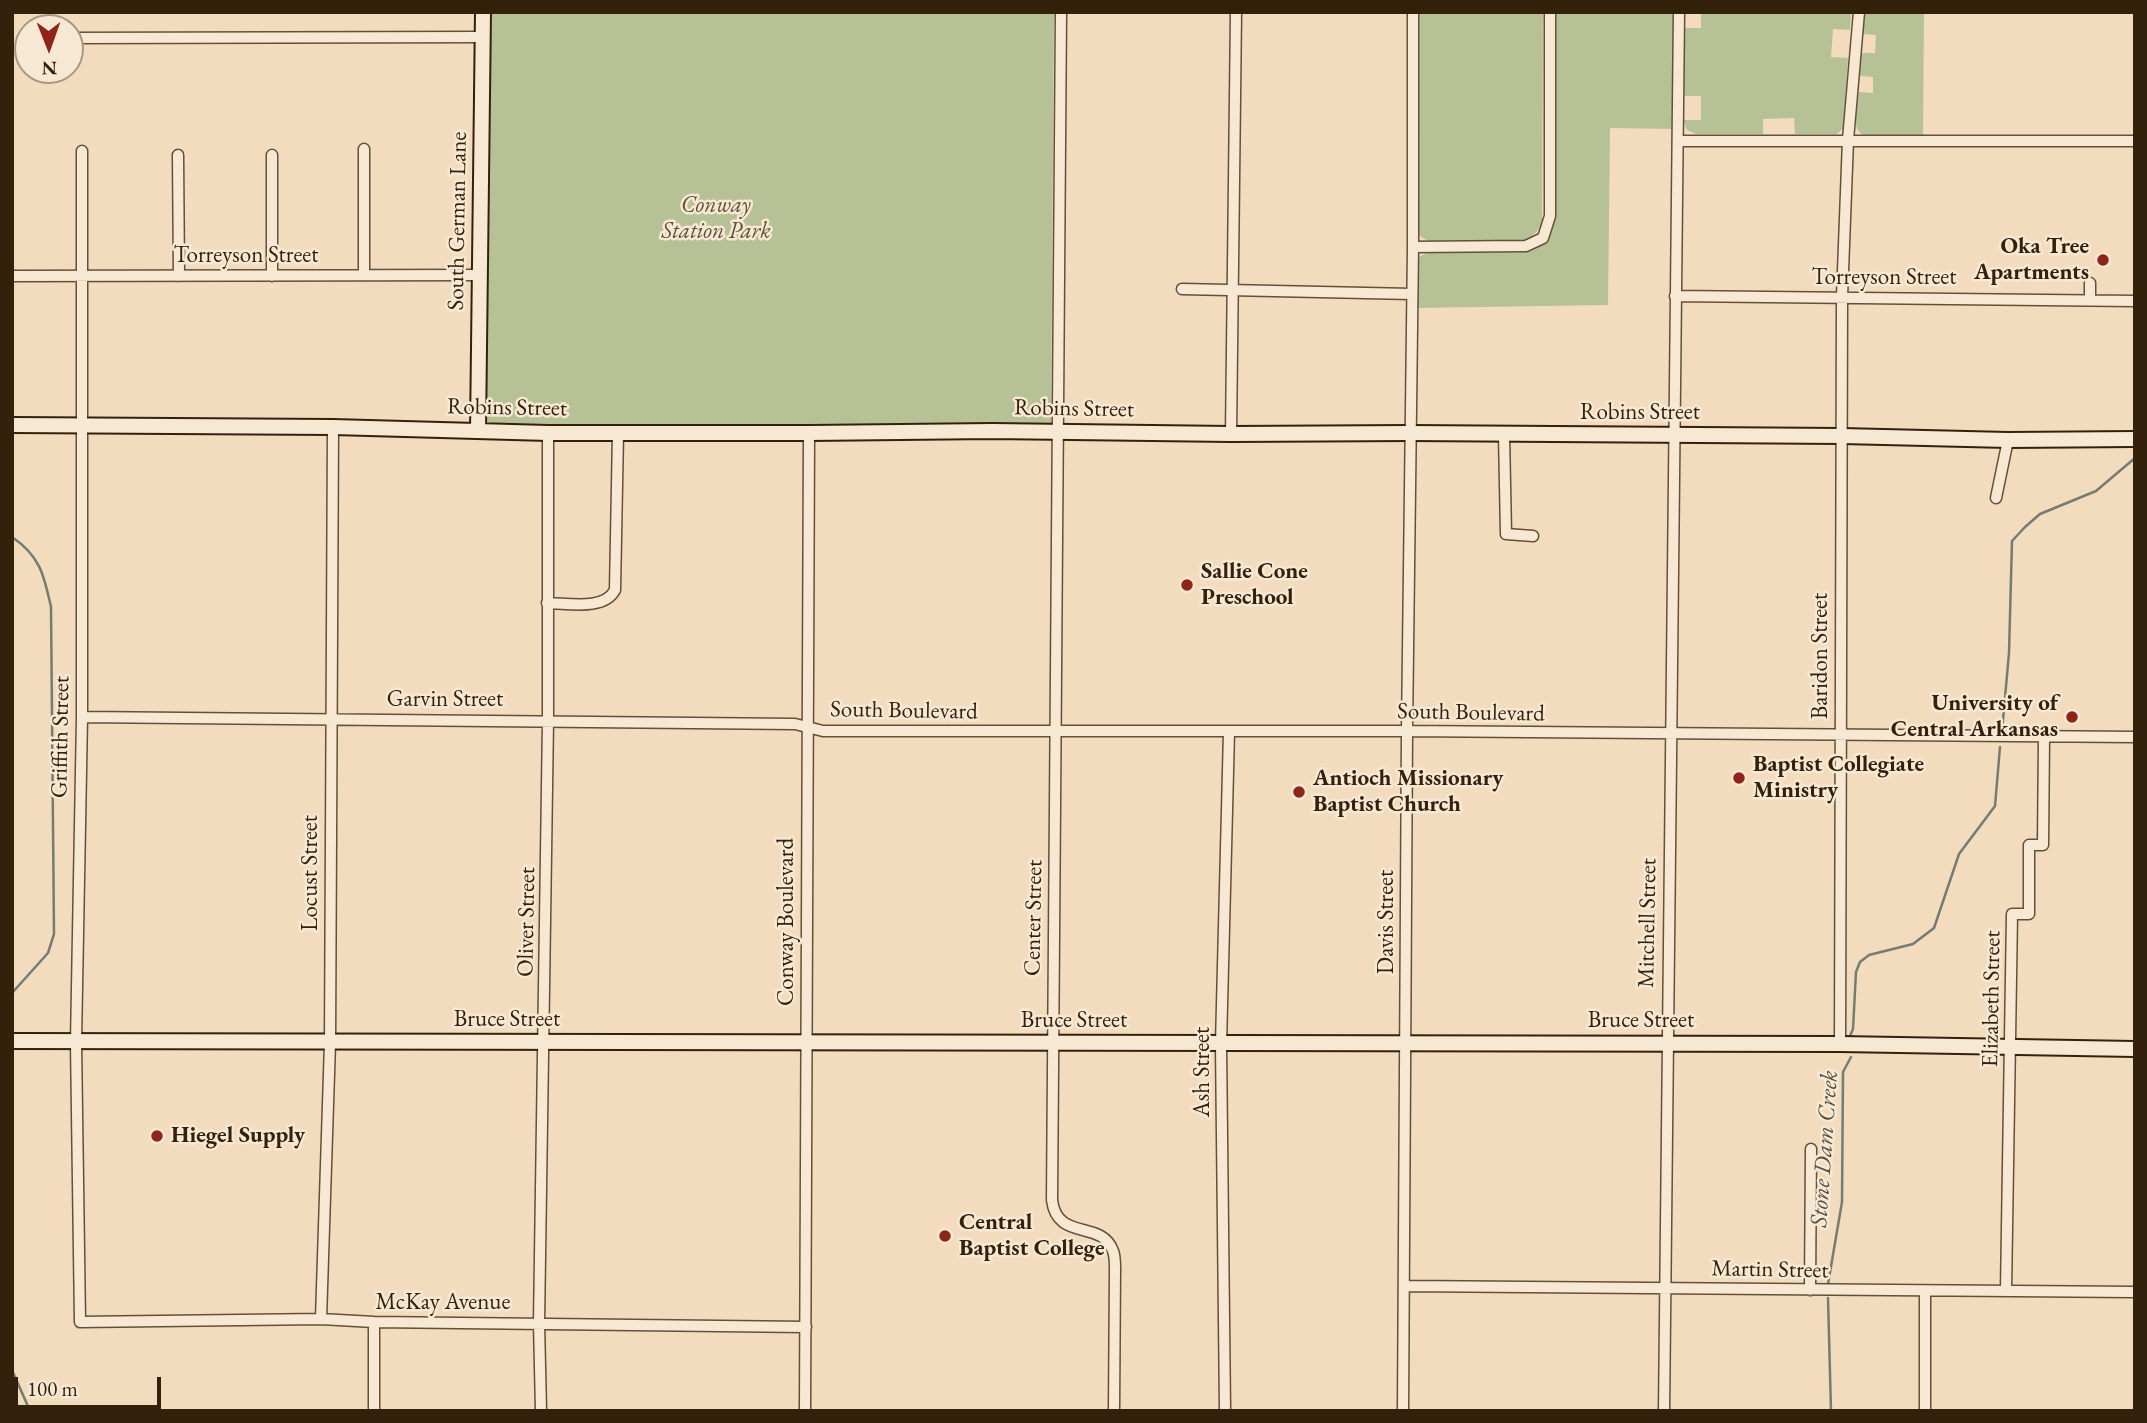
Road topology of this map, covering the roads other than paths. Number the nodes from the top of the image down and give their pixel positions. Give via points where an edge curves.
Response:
1 (483, 12) edge
2 (1061, 12) edge
3 (1236, 12) edge
4 (1413, 12) edge
5 (1550, 12) edge
6 (1679, 12) edge
7 (1858, 12) edge
8 (484, 37) junction
9 (84, 38) edge
10 (1848, 140) junction
11 (1679, 141) junction
12 (2135, 141) edge
13 (364, 149) dead end
14 (82, 151) dead end
15 (178, 155) dead end
16 (272, 155) dead end
17 (1413, 247) junction
18 (364, 275) junction
19 (480, 275) junction
20 (12, 276) edge
21 (82, 276) junction
22 (179, 276) junction
23 (272, 276) junction
24 (2090, 283) dead end
25 (1182, 289) dead end
26 (1231, 289) junction
27 (1412, 294) junction
28 (1675, 296) junction
29 (1842, 297) junction
30 (2091, 300) junction
31 (2135, 301) edge
32 (12, 425) edge
33 (81, 425) junction
34 (333, 427) junction
35 (478, 431) junction
36 (1056, 431) junction
37 (548, 433) junction
38 (618, 433) junction
39 (809, 433) junction
40 (1410, 433) junction
41 (1231, 434) junction
42 (1504, 435) junction
43 (1676, 435) junction
44 (1842, 436) junction
45 (2135, 439) edge
46 (2008, 440) junction
47 (1996, 498) dead end
48 (1533, 536) dead end
49 (547, 603) junction
50 (82, 718) junction
51 (331, 719) junction
52 (548, 720) junction
53 (807, 727) junction
54 (1407, 731) junction
55 (1056, 732) junction
56 (1229, 733) junction
57 (1670, 735) junction
58 (1840, 736) junction
59 (2044, 737) junction
60 (2135, 737) edge
61 (12, 1041) edge
62 (76, 1042) junction
63 (330, 1043) junction
64 (544, 1043) junction
65 (805, 1043) junction
66 (1052, 1044) junction
67 (1221, 1044) junction
68 (1405, 1044) junction
69 (1666, 1044) junction
70 (1840, 1044) junction
71 (2011, 1048) junction
72 (2135, 1049) edge
73 (1811, 1149) dead end
74 (1405, 1286) junction
75 (1665, 1288) junction
76 (1810, 1290) junction
77 (1925, 1291) junction
78 (2006, 1291) junction
79 (2135, 1292) edge
80 (321, 1320) junction
81 (80, 1322) joint
82 (374, 1322) junction
83 (539, 1323) junction
84 (806, 1327) junction
85 (374, 1411) edge
86 (541, 1411) edge
87 (805, 1411) edge
88 (1114, 1411) edge
89 (1226, 1411) edge
90 (1403, 1411) edge
91 (1664, 1411) edge
92 (1925, 1411) edge

1 - 8 street, South German Lane
2 - 36 street, Center Street
3 - 26 street
4 - 17 street, Davis Street
5 - 17 street via 1550,216 1543,238 1526,246
6 - 11 street, Mitchell Street
7 - 10 street, Baridon Street
8 - 9 street
8 - 19 street, South German Lane
10 - 11 street
10 - 12 street
10 - 29 street, Baridon Street
11 - 28 street, Mitchell Street
13 - 18 street
14 - 21 street, Griffith Street
15 - 22 street
16 - 23 street
17 - 27 street, Davis Street
18 - 19 street, Torreyson Street
18 - 23 street, Torreyson Street
19 - 35 street, South German Lane
20 - 21 street, Torreyson Street
21 - 22 street, Torreyson Street
21 - 33 street, Griffith Street
22 - 23 street, Torreyson Street
24 - 30 street
25 - 26 street
26 - 27 street
26 - 41 street
27 - 40 street, Davis Street
28 - 29 street, Torreyson Street
28 - 43 street, Mitchell Street
29 - 30 street, Torreyson Street
29 - 44 street, Baridon Street
30 - 31 street, Torreyson Street
32 - 33 street, Robins Street
33 - 34 street, Robins Street
33 - 50 street, Griffith Street
34 - 35 street, Robins Street
34 - 51 street, Locust Street
35 - 37 street, Robins Street
36 - 39 street, Robins Street
36 - 41 street, Robins Street
36 - 55 street, Center Street
37 - 38 street, Robins Street
37 - 49 street, Oliver Street
38 - 39 street, Robins Street
38 - 49 street via 615,590 597,604
39 - 53 street, Conway Boulevard
40 - 41 street, Robins Street
40 - 42 street, Robins Street
40 - 54 street, Davis Street
42 - 43 street, Robins Street
42 - 48 street via 1506,534
43 - 44 street, Robins Street
43 - 57 street, Mitchell Street
44 - 46 street, Robins Street
44 - 58 street, Baridon Street
45 - 46 street, Robins Street
46 - 47 street
49 - 52 street, Oliver Street
50 - 51 street, Garvin Street
50 - 62 street, Griffith Street
51 - 52 street, Garvin Street
51 - 63 street, Locust Street
52 - 53 street, Garvin Street via 795,723
52 - 64 street, Oliver Street
53 - 55 street, South Boulevard via 823,731
53 - 65 street, Conway Boulevard
54 - 56 street, South Boulevard
54 - 57 street, South Boulevard
54 - 68 street, Davis Street
55 - 56 street, South Boulevard
55 - 66 street, Center Street
56 - 67 street, Ash Street
57 - 58 street, South Boulevard
57 - 69 street, Mitchell Street
58 - 59 street, South Boulevard
58 - 70 street, Baridon Street
59 - 60 street, South Boulevard
59 - 71 street, Elizabeth Street via 2043,845 2029,845 2029,914 2012,914
61 - 62 street, Bruce Street
62 - 63 street, Bruce Street
62 - 81 street, Griffith Street
63 - 64 street, Bruce Street
63 - 80 street, Locust Street
64 - 65 street, Bruce Street
64 - 83 street, Oliver Street
65 - 66 street, Bruce Street
65 - 84 street, Conway Boulevard
66 - 67 street, Bruce Street
66 - 88 street, Center Street via 1053,1212 1058,1221 1109,1242 1114,1252
67 - 68 street, Bruce Street
67 - 89 street, Ash Street
68 - 69 street, Bruce Street
68 - 74 street, Davis Street
69 - 70 street, Bruce Street
69 - 75 street, Mitchell Street
70 - 71 street, Bruce Street
71 - 72 street, Bruce Street
71 - 78 street, Elizabeth Street
73 - 76 street
74 - 75 street, Martin Street
74 - 90 street, Davis Street
75 - 76 street, Martin Street
75 - 91 street, Mitchell Street
76 - 77 street, Martin Street
77 - 78 street, Martin Street
77 - 92 street
78 - 79 street, Martin Street
80 - 81 street, McKay Avenue
80 - 82 street, McKay Avenue
82 - 83 street, McKay Avenue
82 - 85 street
83 - 84 street, McKay Avenue
83 - 86 street, Oliver Street
84 - 87 street, Conway Boulevard

